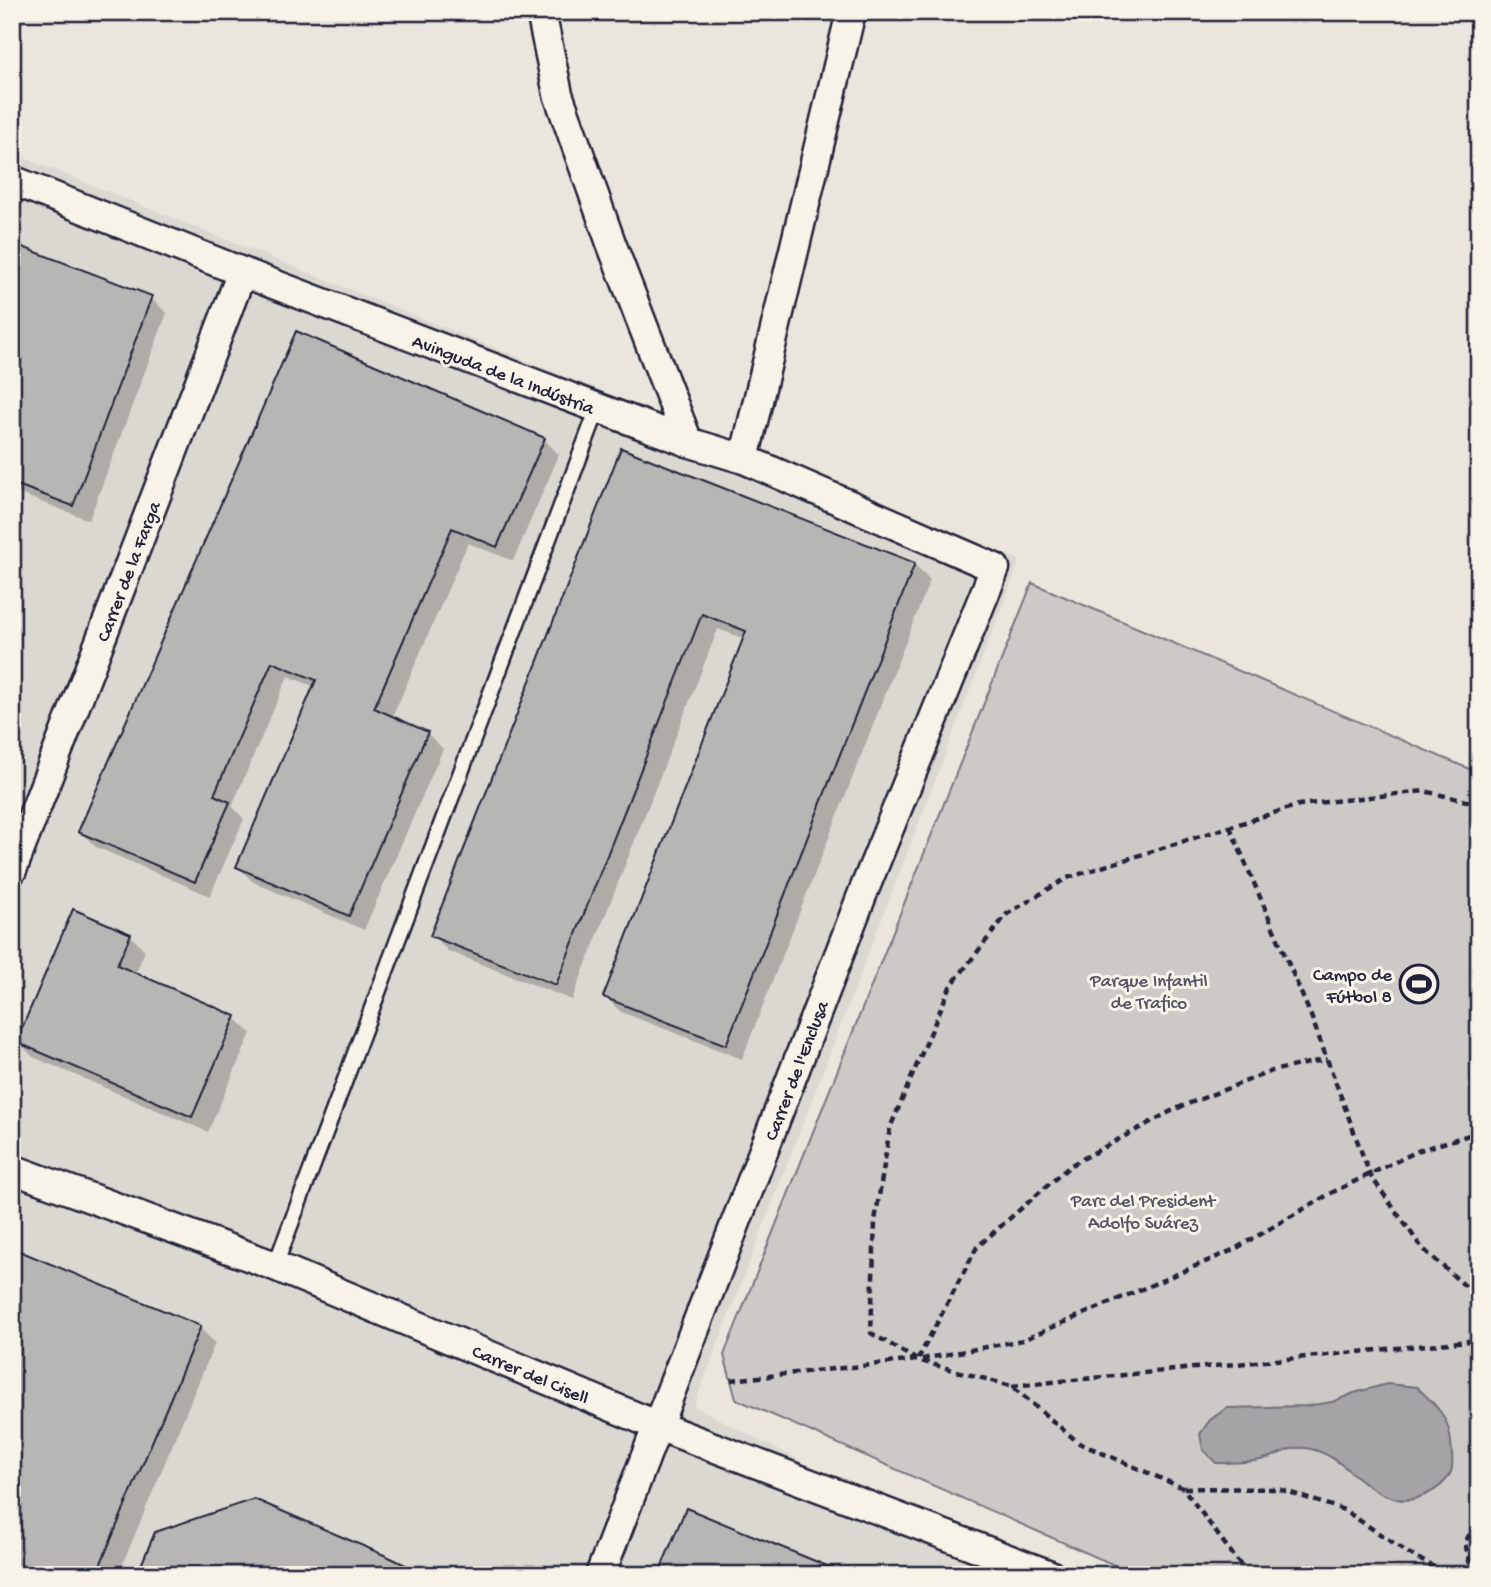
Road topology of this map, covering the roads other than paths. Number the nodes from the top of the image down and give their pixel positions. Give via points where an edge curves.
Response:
1 (541, 12) edge
2 (851, 12) edge
3 (12, 180) edge
4 (242, 272) junction
5 (598, 408) junction
6 (688, 442) junction
7 (744, 459) junction
8 (995, 568) joint
9 (12, 870) edge
10 (12, 1169) edge
11 (275, 1266) junction
12 (659, 1426) junction
13 (600, 1575) edge
14 (1050, 1575) edge

1 - 6 street via 558,94
2 - 7 street
3 - 4 street, Avinguda de la Indústria
4 - 5 street, Avinguda de la Indústria
4 - 9 street, Carrer de la Farga
5 - 6 street, Avinguda de la Indústria
5 - 11 lane
6 - 7 street, Avinguda de la Indústria
7 - 8 street, Avinguda de la Indústria
8 - 12 street, Carrer de l'Enclusa via 864,890
10 - 11 street, Carrer del Cisell
11 - 12 street, Carrer del Cisell
12 - 13 street, Carrer de l'Enclusa
12 - 14 street, Carrer del Cisell

